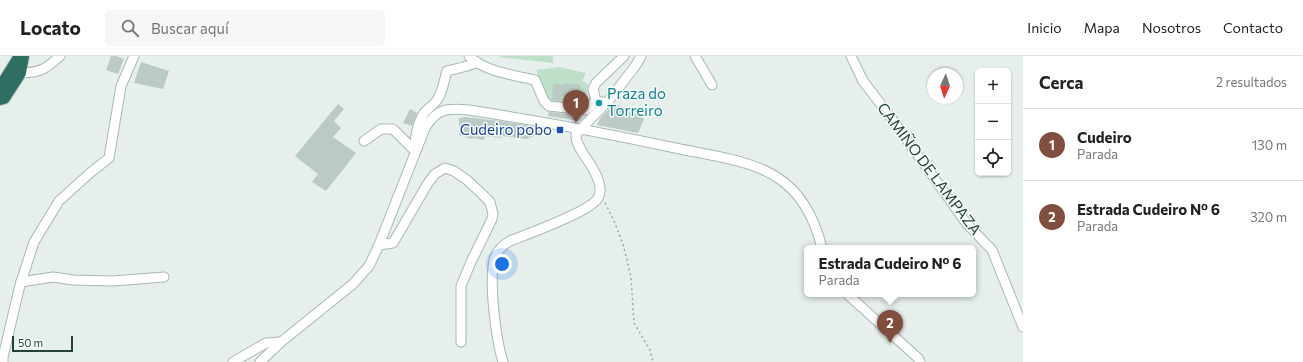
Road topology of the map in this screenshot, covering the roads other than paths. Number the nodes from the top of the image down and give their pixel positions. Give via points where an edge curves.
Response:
1 (22, 56) edge
2 (60, 56) edge
3 (134, 56) edge
4 (624, 56) edge
5 (641, 56) edge
6 (696, 56) edge
7 (851, 56) edge
8 (473, 59) edge
9 (20, 73) junction
10 (712, 85) dead end
11 (0, 88) edge
12 (0, 99) edge
13 (596, 100) junction
14 (607, 103) junction
15 (580, 128) junction
16 (364, 141) dead end
17 (415, 151) junction
18 (380, 245) junction
19 (821, 245) edge
20 (164, 277) dead end
21 (21, 282) junction
22 (850, 297) edge
23 (1023, 327) edge
24 (281, 342) junction
25 (461, 342) dead end
26 (3, 362) edge
27 (233, 362) edge
28 (260, 362) edge
29 (503, 362) edge
30 (920, 362) edge

1 - 9 highway
1 - 11 highway
2 - 9 street via 47,68 33,73
3 - 21 street via 121,86 109,158 59,201 34,242
4 - 13 street via 596,83 593,89
5 - 14 street
6 - 10 street
7 - 23 street, CAMIÑO DE LAMPAZA via 863,81 967,224 992,250
8 - 13 street via 492,69 535,80 544,101 549,106 586,110
8 - 17 street via 473,65 447,71 441,94 418,125
9 - 12 highway via 4,98
13 - 14 street
14 - 15 street
15 - 17 street via 450,109 436,113 432,117
15 - 19 street via 743,163 769,172 800,198 815,224
15 - 29 street via 576,137 599,184 600,193 596,201 554,224 503,245 494,263 493,290 497,339
16 - 17 street via 381,129 393,129
17 - 18 street
18 - 24 street via 369,266 353,284
18 - 25 street via 393,243 434,174 445,168 468,180 490,202 493,208 492,219 461,286
20 - 21 street via 113,281 53,277
21 - 26 street via 2,357
22 - 30 street
24 - 27 street via 266,343
24 - 28 street

